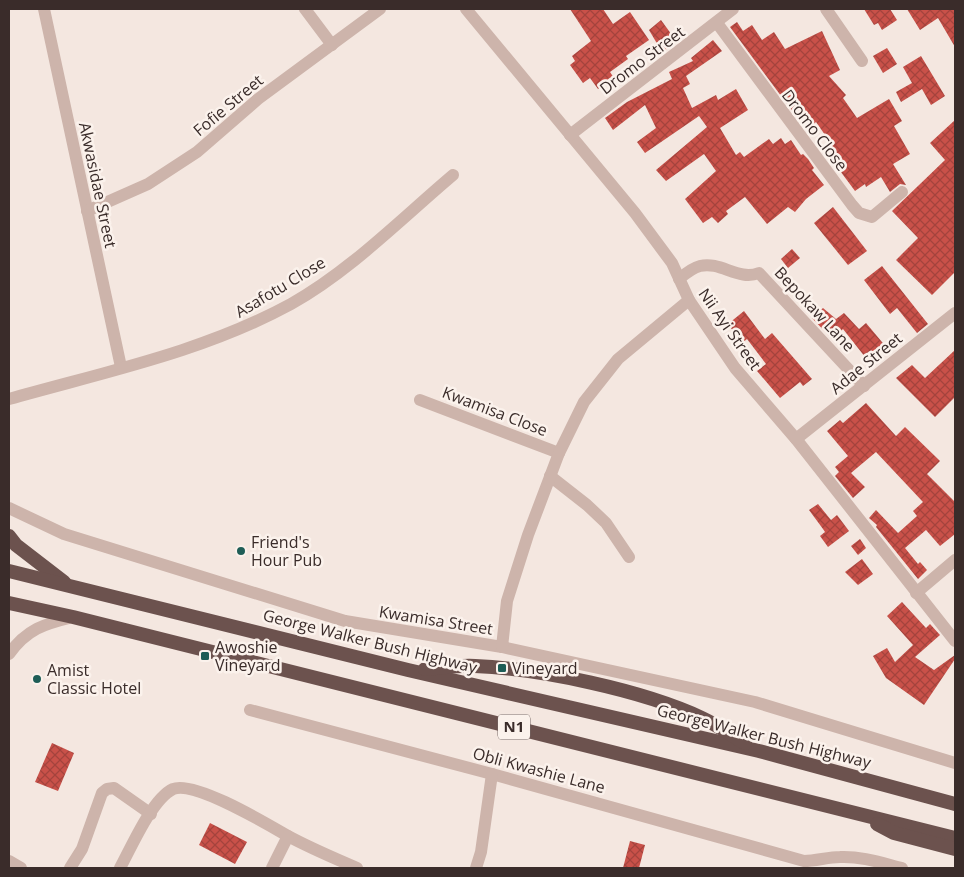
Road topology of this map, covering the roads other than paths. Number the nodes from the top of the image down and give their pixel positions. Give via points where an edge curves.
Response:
1 (44, 9) edge
2 (305, 9) edge
3 (380, 9) edge
4 (733, 9) edge
5 (826, 9) edge
6 (470, 10) edge
7 (716, 23) junction
8 (332, 44) junction
9 (862, 61) dead end
10 (570, 135) junction
11 (453, 175) dead end
12 (902, 192) dead end
13 (87, 211) junction
14 (679, 279) junction
15 (689, 300) junction
16 (955, 313) edge
17 (122, 368) junction
18 (864, 386) junction
19 (9, 399) edge
20 (420, 400) dead end
21 (796, 440) junction
22 (559, 453) junction
23 (550, 476) junction
24 (9, 508) edge
25 (9, 536) edge
26 (630, 557) dead end
27 (955, 560) edge
28 (9, 571) edge
29 (69, 586) junction
30 (916, 593) junction
31 (9, 603) edge
32 (73, 617) junction
33 (955, 640) edge
34 (502, 647) junction
35 (9, 654) edge
36 (408, 670) junction
37 (250, 710) dead end
38 (759, 751) junction
39 (955, 762) edge
40 (492, 774) junction
41 (955, 804) edge
42 (854, 812) junction
43 (151, 814) junction
44 (288, 836) junction
45 (955, 838) edge
46 (955, 849) edge
47 (9, 861) edge
48 (818, 865) edge
49 (22, 868) edge
50 (70, 868) edge
51 (120, 868) edge
52 (272, 868) edge
53 (357, 868) edge
54 (476, 868) edge
55 (902, 868) edge

1 - 13 street, Akwasidae Street
2 - 8 street
3 - 8 street, Fofie Street
4 - 7 street, Dromo Street
5 - 9 street
6 - 10 street, Nii Ayi Street
7 - 10 street, Dromo Street
7 - 12 street, Dromo Close via 856,210 872,217
8 - 13 street, Fofie Street via 258,99 197,152 148,184
10 - 14 street, Nii Ayi Street via 635,213 672,263
11 - 17 street, Asafotu Close via 341,270 292,303 238,331 202,345
13 - 17 street, Akwasidae Street
14 - 15 street, Nii Ayi Street
14 - 18 street, Bepokaw Lane via 702,266 742,276 759,273
15 - 21 street, Nii Ayi Street via 735,368
15 - 22 street, Kwamisa Street via 618,359 584,402
16 - 18 street, Adae Street
17 - 19 street, Asafotu Close
18 - 21 street, Adae Street
20 - 22 street, Kwamisa Close
21 - 30 street, Nii Ayi Street
22 - 23 street, Kwamisa Street
23 - 26 street via 606,523
23 - 34 street, Kwamisa Street via 507,601
24 - 34 street, Kwamisa Street via 64,534 345,621
25 - 29 highway via 29,556
27 - 30 street
28 - 29 highway, George Walker Bush Highway / N1
29 - 36 highway, George Walker Bush Highway / N1
30 - 33 street, Nii Ayi Street
31 - 32 highway, N1
32 - 35 street via 37,628 20,639
32 - 42 highway, N1
34 - 39 street via 755,702
36 - 38 highway, George Walker Bush Highway / N1
36 - 38 highway via 474,666 602,686 701,718
37 - 40 street, Obli Kwashie Lane
38 - 41 highway, George Walker Bush Highway / N1
40 - 48 street, Obli Kwashie Lane
40 - 54 street via 482,852
42 - 45 highway, N1
42 - 46 highway via 894,833
43 - 44 street via 173,789 188,788 246,812
43 - 50 street via 114,788 107,789 102,793 82,849
43 - 51 street
44 - 52 street
44 - 53 street
47 - 49 street
48 - 55 street, Obli Kwashie Lane via 838,857 864,858

